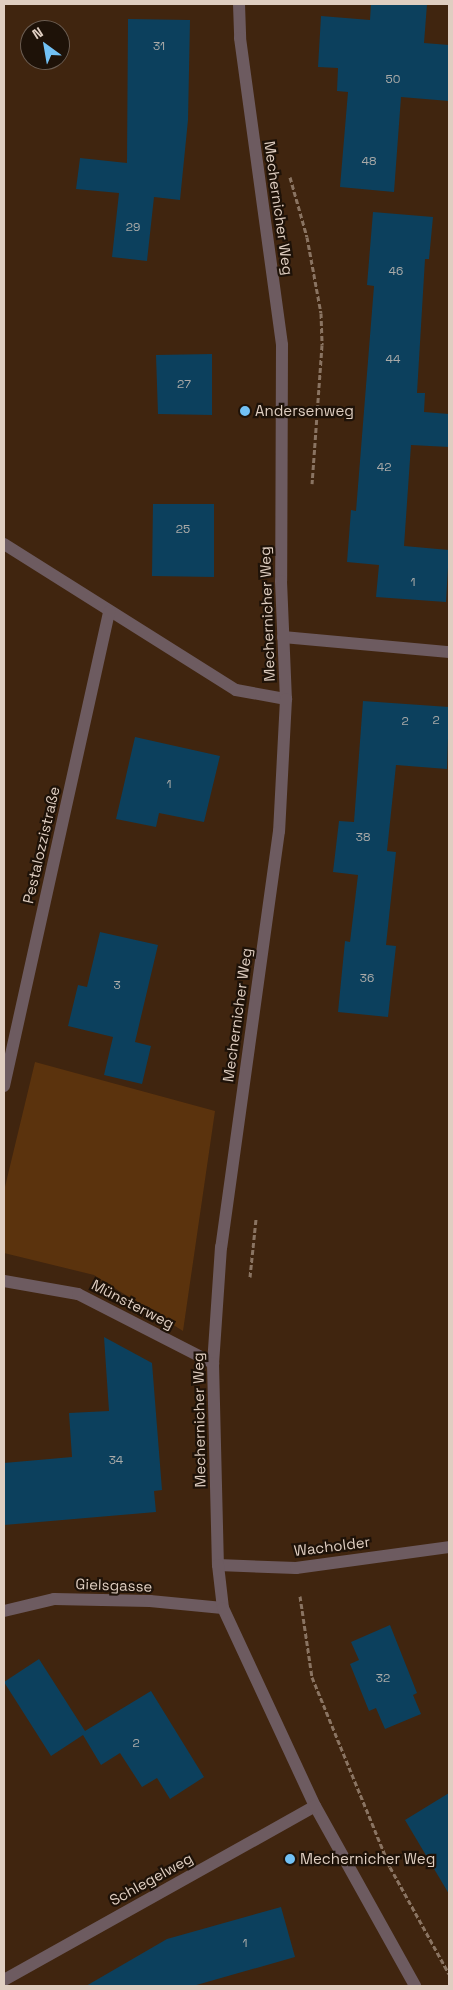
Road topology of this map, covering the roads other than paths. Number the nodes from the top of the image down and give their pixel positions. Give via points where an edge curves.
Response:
1 (239, 4) edge
2 (4, 544) edge
3 (109, 611) junction
4 (284, 636) junction
5 (449, 652) edge
6 (286, 699) junction
7 (4, 1086) edge
8 (4, 1281) edge
9 (213, 1363) junction
10 (449, 1547) edge
11 (218, 1565) junction
12 (223, 1608) junction
13 (4, 1611) edge
14 (315, 1806) junction
15 (4, 1980) edge
16 (415, 1986) edge

1 - 4 street, Mechernicher Weg via 240,38 282,345 281,581
2 - 3 street
3 - 6 street via 236,690
3 - 7 street, Pestalozzistraße
4 - 5 street
4 - 6 street, Mechernicher Weg
6 - 9 street, Mechernicher Weg via 279,831 221,1247
8 - 9 street, Münsterweg via 78,1294
9 - 11 street, Mechernicher Weg
10 - 11 street, Wacholder via 296,1568
11 - 12 street, Mechernicher Weg
12 - 13 street, Gielsgasse via 150,1601 54,1599
12 - 14 street, Mechernicher Weg
14 - 15 street, Schlegelweg
14 - 16 street, Mechernicher Weg

